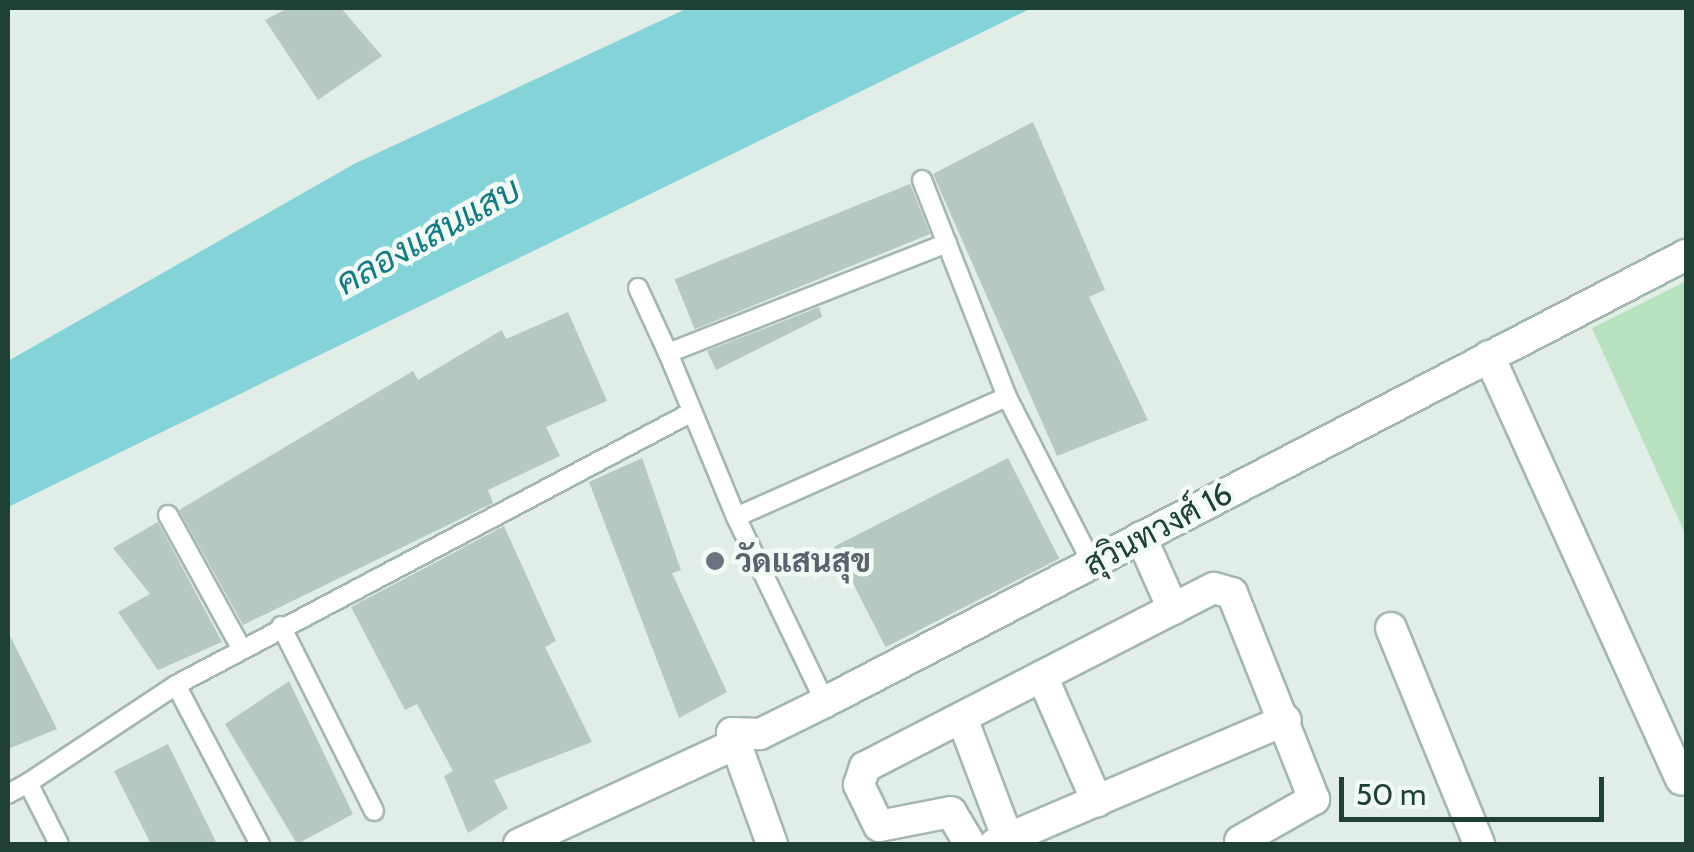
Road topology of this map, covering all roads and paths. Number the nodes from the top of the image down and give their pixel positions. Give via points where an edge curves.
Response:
1 (922, 180) dead end
2 (947, 243) junction
3 (1686, 255) edge
4 (638, 288) dead end
5 (668, 353) junction
6 (1490, 356) junction
7 (1007, 396) junction
8 (692, 412) junction
9 (168, 515) dead end
10 (736, 517) junction
11 (1141, 537) junction
12 (1092, 563) junction
13 (1173, 610) junction
14 (281, 626) junction
15 (1391, 628) dead end
16 (241, 648) junction
17 (1042, 676) junction
18 (176, 685) junction
19 (824, 702) junction
20 (962, 718) junction
21 (1286, 720) junction
22 (731, 746) junction
23 (1682, 780) dead end
24 (28, 783) junction
25 (8, 794) edge
26 (1097, 801) junction
27 (374, 811) dead end
28 (1002, 842) edge
29 (1237, 843) edge
30 (59, 844) edge
31 (260, 844) edge
32 (520, 844) edge
33 (772, 844) edge
34 (970, 844) edge
35 (1479, 844) edge

1 - 2 lane
2 - 5 lane
2 - 7 lane
3 - 6 street, สุวินทวงศ์ 16
4 - 5 lane
5 - 8 lane
6 - 11 street, สุวินทวงศ์ 16
6 - 23 street
7 - 10 lane
7 - 12 lane
8 - 10 lane
8 - 14 lane
9 - 16 lane
10 - 19 lane
11 - 12 street, สุวินทวงศ์ 16
11 - 13 street
12 - 19 street, สุวินทวงศ์ 16
13 - 17 street
13 - 21 street via 1214,588 1232,593
14 - 16 lane
14 - 27 lane
15 - 35 street
16 - 18 lane
17 - 20 street
17 - 26 street
18 - 24 lane
18 - 31 lane
19 - 22 street, สุวินทวงศ์ 16 via 760,734 732,733
20 - 28 street
20 - 34 street via 865,767 860,785 879,826 951,812
21 - 26 street
21 - 29 street via 1314,798
22 - 32 street
22 - 33 street
24 - 25 lane
24 - 30 lane
26 - 28 street

